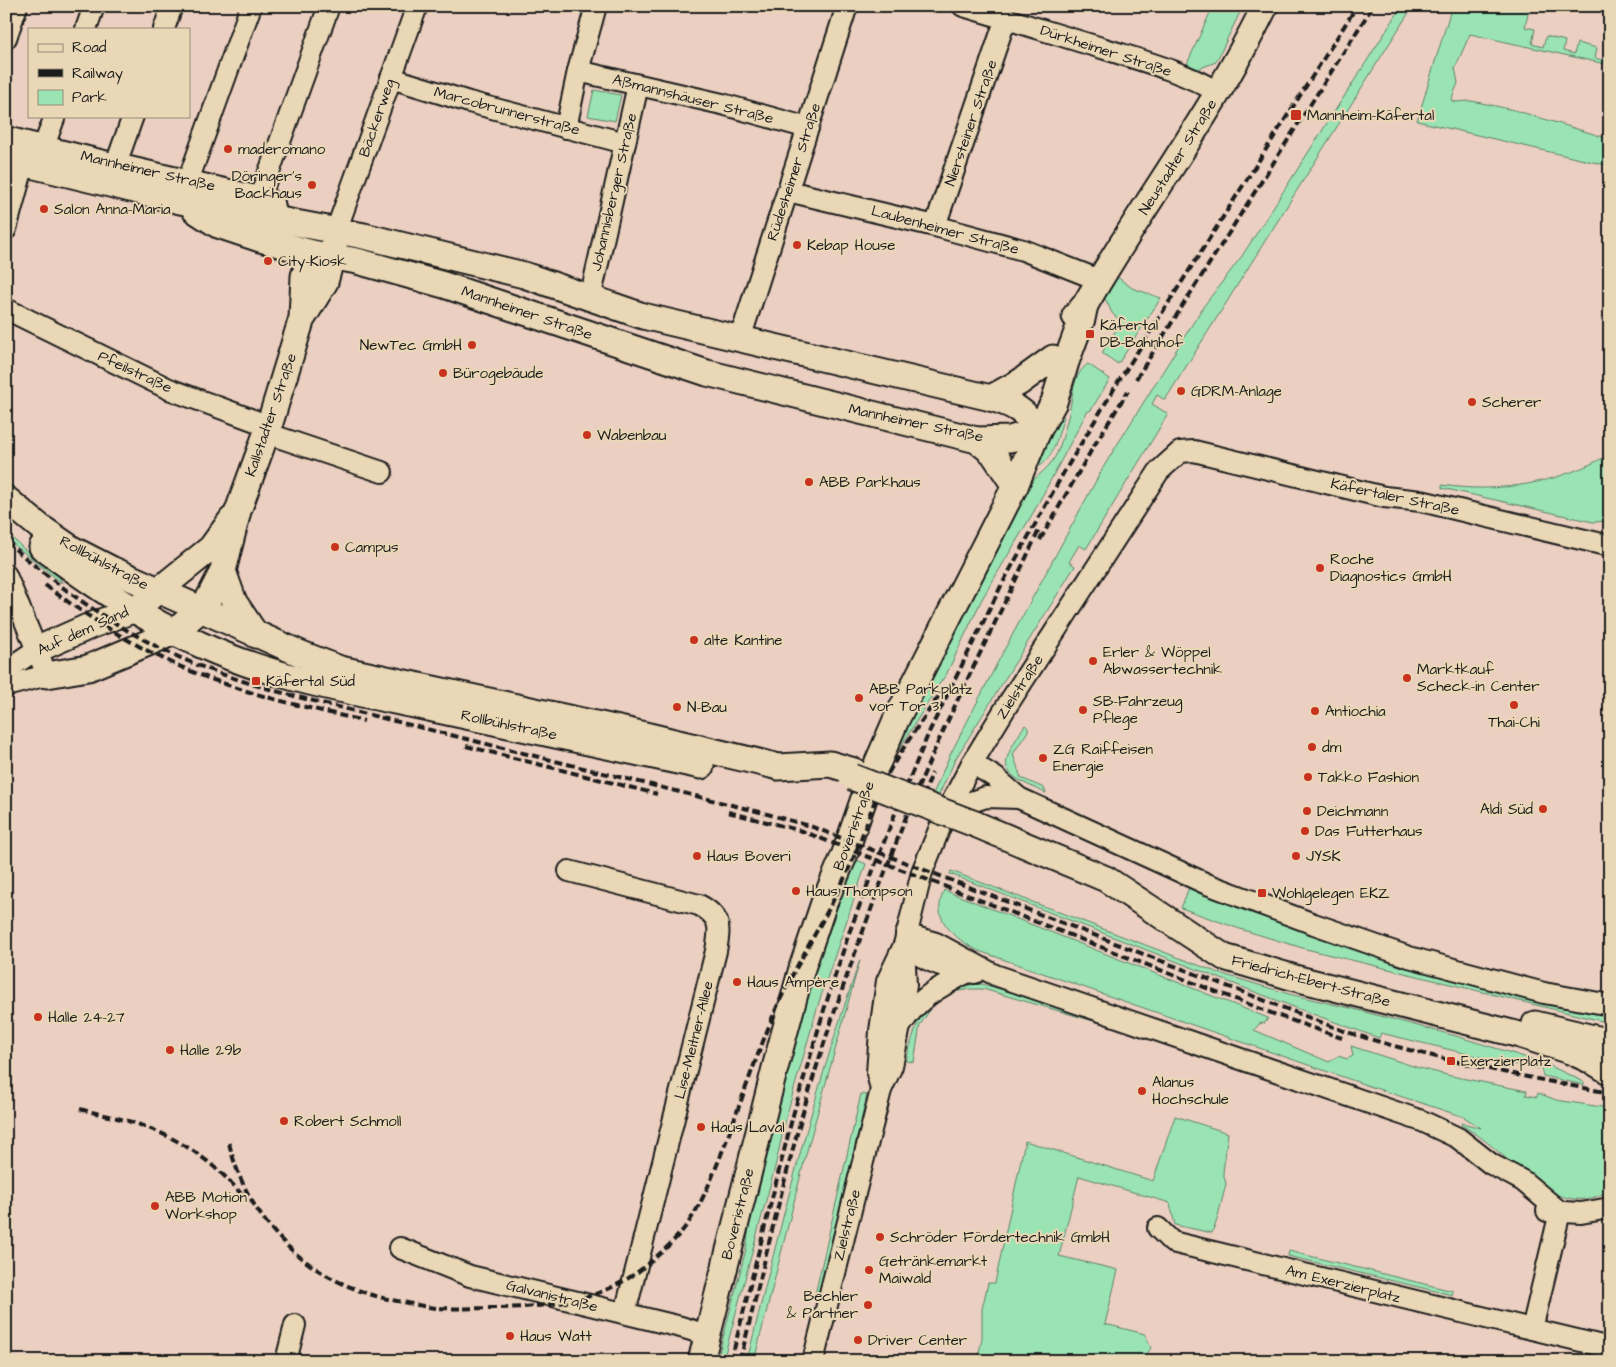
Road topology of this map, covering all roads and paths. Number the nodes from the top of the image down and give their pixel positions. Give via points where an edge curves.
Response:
1 (17, 6) edge
2 (94, 6) edge
3 (172, 6) edge
4 (251, 6) edge
5 (329, 6) edge
6 (417, 6) edge
7 (596, 6) edge
8 (847, 6) edge
9 (963, 6) edge
10 (1265, 6) edge
11 (1006, 18) junction
12 (86, 28) edge
13 (164, 28) edge
14 (6, 38) edge
15 (578, 71) junction
16 (391, 78) junction
17 (638, 84) junction
18 (1219, 93) junction
19 (54, 118) edge
20 (132, 118) edge
21 (566, 128) junction
22 (808, 128) junction
23 (6, 137) edge
24 (625, 143) junction
25 (44, 146) junction
26 (116, 164) junction
27 (16, 168) edge
28 (184, 191) junction
29 (788, 191) junction
30 (260, 197) junction
31 (277, 218) junction
32 (935, 226) junction
33 (6, 229) edge
34 (336, 231) junction
35 (260, 239) junction
36 (322, 254) junction
37 (524, 275) junction
38 (1098, 282) junction
39 (582, 296) junction
40 (1085, 304) junction
41 (511, 308) junction
42 (6, 309) edge
43 (544, 319) junction
44 (740, 339) junction
45 (1053, 358) junction
46 (991, 398) junction
47 (267, 429) junction
48 (1038, 431) junction
49 (977, 440) junction
50 (1180, 452) joint
51 (382, 472) dead end
52 (1015, 486) junction
53 (6, 499) edge
54 (238, 511) junction
55 (6, 520) edge
56 (1610, 546) edge
57 (211, 548) junction
58 (224, 572) junction
59 (6, 575) edge
60 (89, 582) junction
61 (158, 590) junction
62 (191, 606) junction
63 (133, 610) junction
64 (99, 623) junction
65 (165, 627) junction
66 (256, 635) junction
67 (36, 650) junction
68 (6, 670) edge
69 (47, 675) junction
70 (6, 686) edge
71 (969, 769) junction
72 (853, 774) junction
73 (1019, 798) junction
74 (979, 812) junction
75 (944, 815) junction
76 (569, 871) dead end
77 (905, 940) junction
78 (968, 972) junction
79 (994, 975) junction
80 (1610, 1005) edge
81 (900, 1026) junction
82 (1610, 1042) edge
83 (1610, 1072) edge
84 (881, 1090) junction
85 (1610, 1208) edge
86 (1560, 1212) junction
87 (1158, 1228) dead end
88 (400, 1248) dead end
89 (624, 1313) junction
90 (1532, 1329) junction
91 (294, 1330) dead end
92 (707, 1335) junction
93 (1610, 1348) edge
94 (286, 1361) edge
95 (701, 1361) edge
96 (813, 1361) edge

1 - 14 street
2 - 12 street
3 - 13 street
4 - 28 street
5 - 30 street
6 - 16 street, Bäckerweg
7 - 15 street
8 - 22 street, Rüdesheimer Straße
9 - 11 street, Dürkheimer Straße
10 - 18 main road, Neustadter Straße
11 - 18 street, Dürkheimer Straße via 1182,75
11 - 32 street, Niersteiner Straße
15 - 17 street, Aßmannshäuser Straße
15 - 21 street
16 - 21 street, Marcobrunnerstraße
16 - 34 street, Bäckerweg
17 - 22 street, Aßmannshäuser Straße
17 - 24 street, Johannisberger Straße
18 - 38 main road, Neustadter Straße
19 - 25 street
20 - 26 street
21 - 24 street, Marcobrunnerstraße
22 - 29 street, Rüdesheimer Straße
23 - 25 street, Mannheimer Straße
24 - 39 street, Johannisberger Straße
25 - 26 street, Mannheimer Straße
26 - 28 street, Mannheimer Straße
27 - 28 main road, Mannheimer Straße
27 - 33 street
28 - 30 street, Mannheimer Straße
28 - 31 main road, Mannheimer Straße
28 - 35 main road, Mannheimer Straße via 218,225
29 - 32 street, Laubenheimer Straße
29 - 44 street, Rüdesheimer Straße
30 - 31 street via 274,204
31 - 34 main road, Mannheimer Straße
31 - 35 main road via 271,231
32 - 38 street, Laubenheimer Straße via 1023,250
34 - 36 main road
34 - 37 main road, Mannheimer Straße
35 - 36 main road, Mannheimer Straße
36 - 41 main road, Mannheimer Straße via 444,285
36 - 47 main road, Kallstadter Straße via 304,276 302,318
37 - 39 main road, Mannheimer Straße
37 - 41 main road via 528,291
38 - 40 main road, Neustadter Straße
39 - 43 main road via 554,298 545,304
39 - 44 main road, Mannheimer Straße via 643,316
40 - 45 main road, Neustadter Straße via 1074,316
40 - 48 main road, Neustadter Straße via 1054,402
41 - 43 main road, Mannheimer Straße
42 - 47 street, Pfeilstraße via 169,389
43 - 49 main road, Mannheimer Straße via 706,374
44 - 46 main road, Mannheimer Straße
45 - 46 main road
45 - 48 main road, Neustadter Straße via 1040,397
46 - 48 main road, Mannheimer Straße via 1024,412
46 - 49 main road via 998,411 998,421 994,428
47 - 51 street, Pfeilstraße
47 - 54 main road, Kallstadter Straße
48 - 49 main road, Mannheimer Straße via 1010,440
48 - 52 main road, Boveristraße
49 - 52 main road via 993,453
50 - 56 street, Käfertaler Straße via 1194,451 1384,497 1421,501
50 - 71 street, Zielstraße via 1159,471
52 - 92 main road, Boveristraße via 896,720 824,903 802,968
53 - 61 main road, Rollbühlstraße via 72,549
54 - 57 main road, Kallstadter Straße
54 - 58 main road, Kallstadter Straße
55 - 60 main road, Rollbühlstraße
57 - 61 main road, Kallstadter Straße
57 - 62 main road via 196,580
58 - 62 main road, Kallstadter Straße via 209,598
58 - 66 main road via 234,602
59 - 67 street
60 - 63 main road, Rollbühlstraße
60 - 64 main road
61 - 62 main road, Rollbühlstraße
61 - 63 main road, Auf dem Sand
62 - 65 main road, Auf dem Sand
62 - 66 main road, Rollbühlstraße
63 - 64 main road, Auf dem Sand
63 - 65 main road, Rollbühlstraße
64 - 67 main road, Auf dem Sand
65 - 69 main road, Auf dem Sand via 88,668
65 - 72 main road, Rollbühlstraße via 200,645 268,671 385,699 751,776 803,771
66 - 72 main road, Rollbühlstraße via 340,669 771,765 830,764
67 - 68 street, Auf dem Sand
67 - 69 street
69 - 70 street, Auf dem Sand
71 - 73 street via 996,778
71 - 74 street, Friedrich-Ebert-Straße
71 - 75 street, Zielstraße
72 - 74 main road, bridge
73 - 74 street
73 - 80 street via 1207,884 1408,956 1544,993
74 - 75 street via 971,802
74 - 82 main road, Friedrich-Ebert-Straße via 1095,863 1181,923 1220,942 1303,966
74 - 83 main road, Friedrich-Ebert-Straße via 1106,879 1224,957 1520,1035 1570,1051
75 - 77 street, Zielstraße via 922,872
76 - 89 street, Lise-Meitner-Allee via 699,905 718,921 716,951
77 - 78 street via 918,956
77 - 79 street via 936,943
77 - 81 street, Zielstraße via 906,985
77 - 84 street, Zielstraße via 887,981 877,1073
78 - 79 street
78 - 81 street via 933,991 911,1009
79 - 86 street via 1422,1121 1458,1138 1492,1164 1523,1181
81 - 84 street, Zielstraße via 892,1066
84 - 96 street, Zielstraße
85 - 86 street via 1581,1213
86 - 90 street
87 - 90 street, Am Exerzierplatz via 1172,1242
88 - 89 street, Galvanistraße via 470,1276
89 - 92 street, Galvanistraße
90 - 93 street, Am Exerzierplatz
91 - 94 street
92 - 95 main road, Boveristraße

